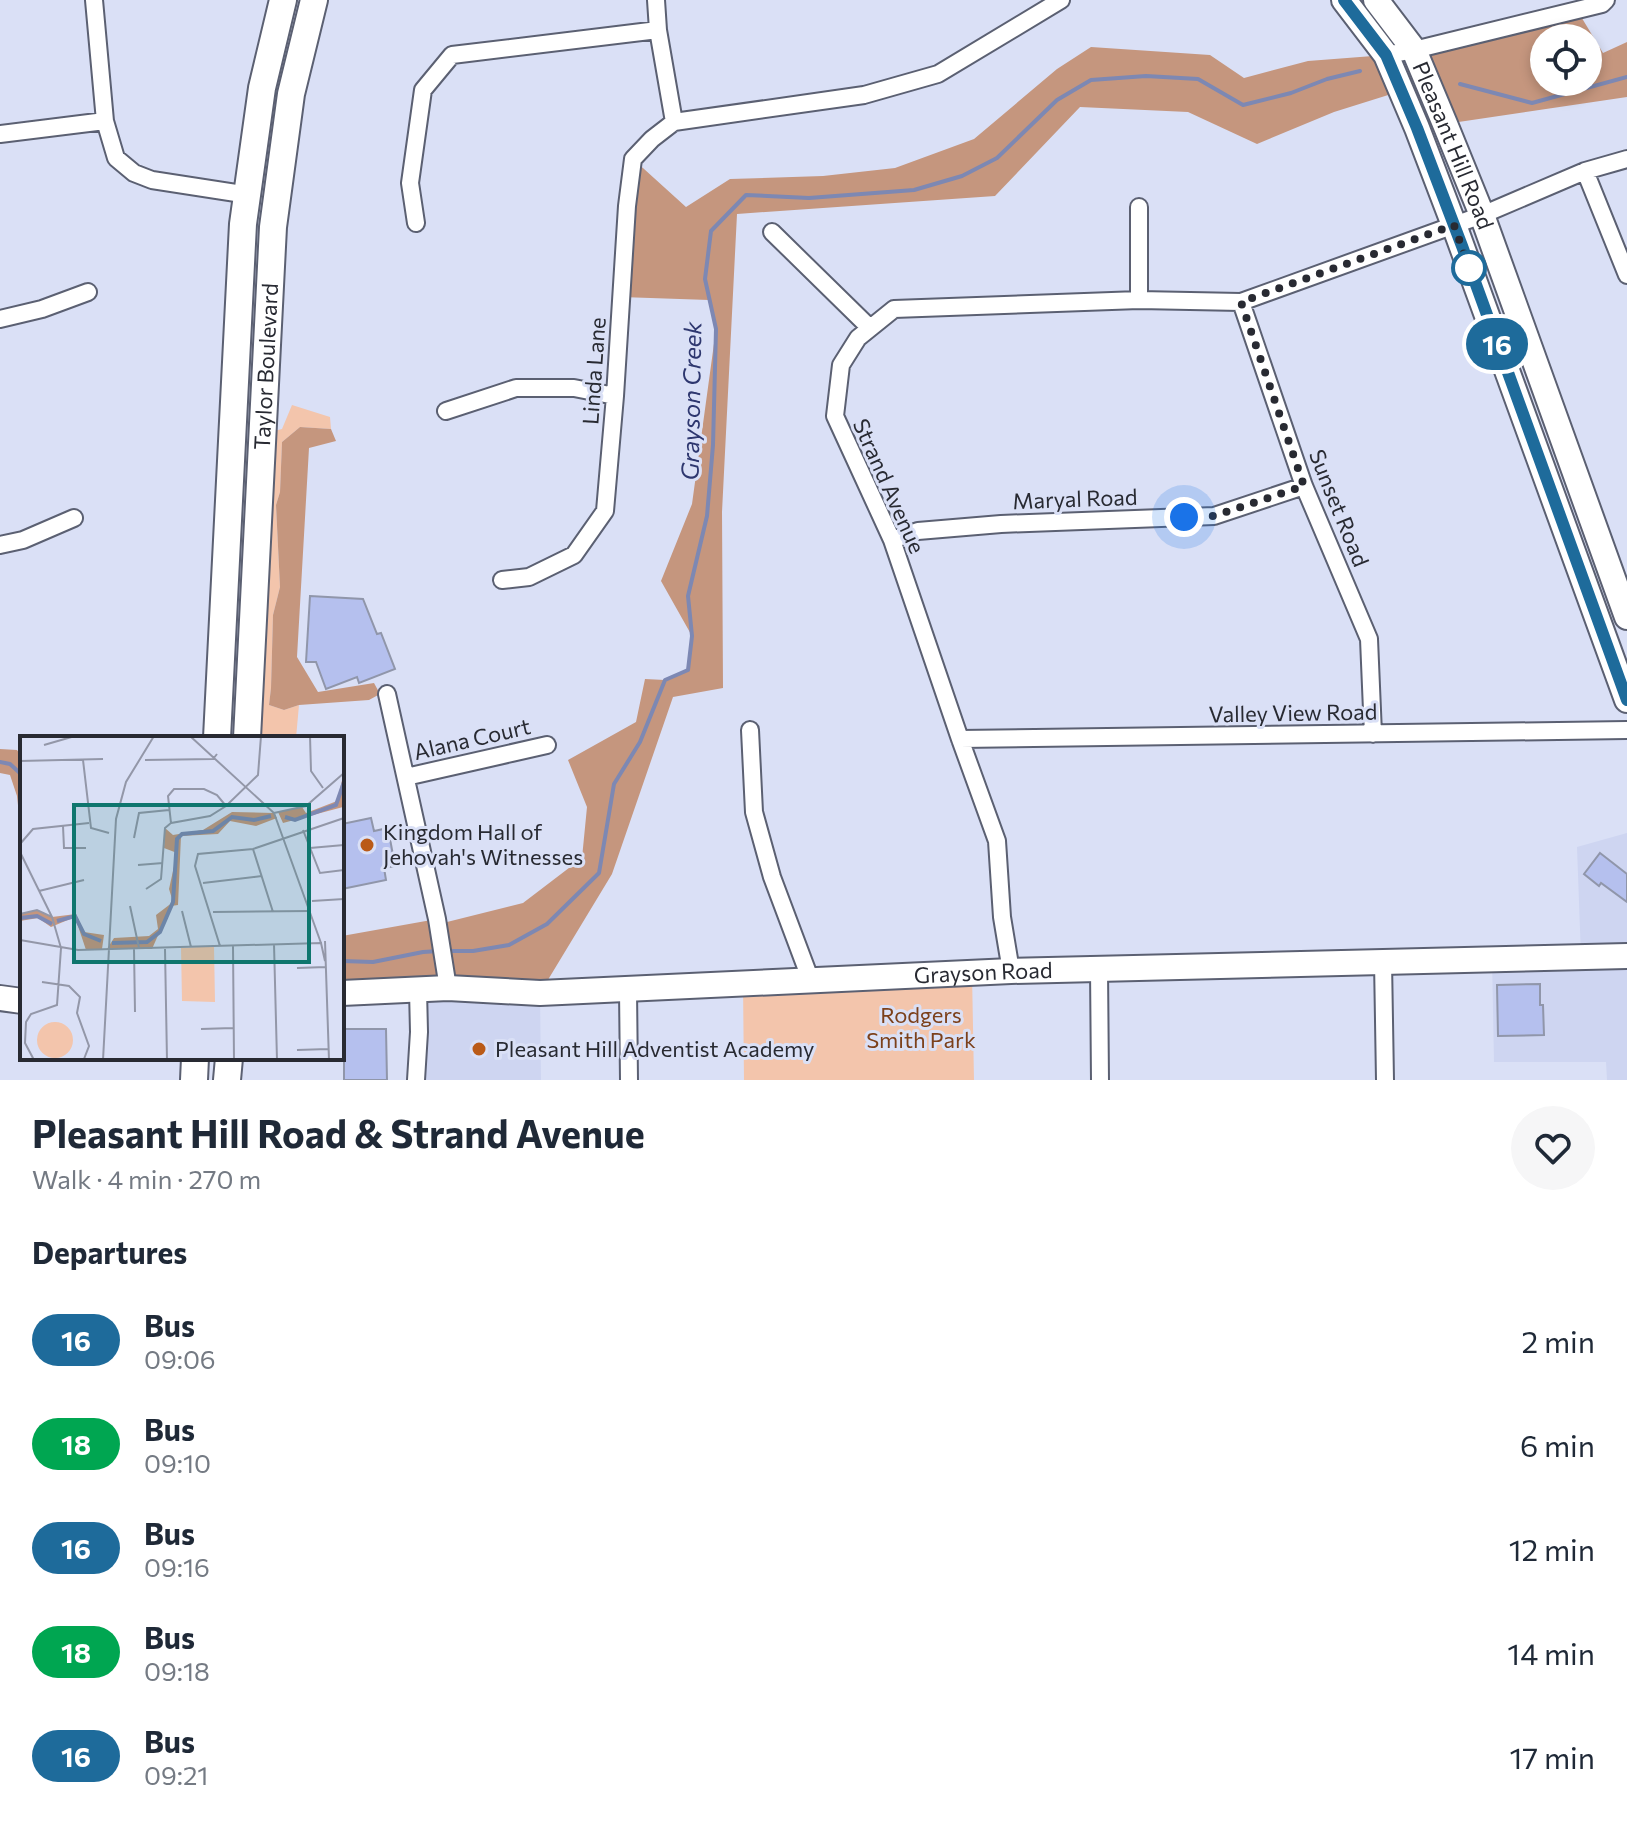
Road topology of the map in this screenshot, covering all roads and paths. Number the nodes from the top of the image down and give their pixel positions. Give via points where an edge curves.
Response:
1 (94, 0) edge
2 (283, 0) edge
3 (314, 0) edge
4 (656, 0) edge
5 (1344, 0) edge
6 (1376, 0) edge
7 (1606, 0) edge
8 (1054, 2) edge
9 (658, 30) junction
10 (1414, 50) junction
11 (1386, 55) junction
12 (105, 121) junction
13 (674, 122) junction
14 (0, 134) edge
15 (1627, 159) edge
16 (1585, 171) junction
17 (246, 193) junction
18 (1139, 207) dead end
19 (1482, 215) junction
20 (416, 223) dead end
21 (1454, 225) junction
22 (772, 232) dead end
23 (1627, 275) edge
24 (88, 292) dead end
25 (1139, 300) junction
26 (1241, 302) junction
27 (0, 319) edge
28 (870, 328) junction
29 (615, 396) junction
30 (446, 411) dead end
31 (1304, 486) junction
32 (74, 518) dead end
33 (892, 540) junction
34 (0, 545) edge
35 (502, 580) dead end
36 (1627, 617) edge
37 (387, 694) dead end
38 (1627, 700) edge
39 (750, 730) dead end
40 (1627, 730) edge
41 (1373, 734) junction
42 (217, 736) edge
43 (247, 736) edge
44 (960, 739) junction
45 (547, 745) dead end
46 (406, 777) junction
47 (1627, 956) edge
48 (1383, 961) junction
49 (1099, 969) junction
50 (1011, 971) junction
51 (447, 979) junction
52 (811, 981) junction
53 (418, 990) junction
54 (628, 990) junction
55 (344, 993) edge
56 (0, 998) edge
57 (20, 1001) edge
58 (195, 1060) edge
59 (229, 1060) edge
60 (194, 1080) edge
61 (227, 1080) edge
62 (416, 1080) edge
63 (629, 1080) edge
64 (1100, 1080) edge
65 (1385, 1080) edge

1 - 12 street
2 - 17 main road, Taylor Boulevard via 262,88
3 - 43 main road, Taylor Boulevard via 291,94 273,227
4 - 9 street
5 - 11 main road, Pleasant Hill Road
6 - 10 main road, Pleasant Hill Road
7 - 10 street
8 - 13 street via 938,74 864,95
9 - 13 street
9 - 20 street via 452,55 423,90 410,183
10 - 11 street
10 - 19 main road, Pleasant Hill Road
11 - 21 main road, Pleasant Hill Road
12 - 14 street
12 - 17 street via 116,158 134,173
13 - 29 street, Linda Lane via 633,159
15 - 16 street, Strand Avenue
16 - 19 street, Strand Avenue
16 - 23 street
17 - 42 main road, Taylor Boulevard
18 - 25 street
19 - 21 street, Strand Avenue
19 - 36 main road, Pleasant Hill Road
21 - 26 street, Strand Avenue
21 - 38 main road, Pleasant Hill Road
22 - 28 street
24 - 27 street
25 - 26 street, Strand Avenue
25 - 28 street, Strand Avenue via 894,309
26 - 31 street, Sunset Road
28 - 33 street, Strand Avenue via 841,365 835,416
29 - 30 street via 574,388 516,388
29 - 35 street, Linda Lane via 605,511 574,555 529,577
31 - 33 street, Maryal Road via 1214,516 1001,524 918,531
31 - 41 street, Sunset Road via 1369,639
32 - 34 street
33 - 44 street, Strand Avenue
37 - 46 street
39 - 52 street via 754,812
40 - 41 street, Valley View Road
41 - 44 street, Valley View Road
44 - 50 street, Strand Avenue via 997,841
45 - 46 street, Alana Court
46 - 51 street
47 - 48 main road, Grayson Road
48 - 49 main road, Grayson Road
48 - 65 street
49 - 50 main road, Grayson Road
49 - 64 street
50 - 52 main road, Grayson Road
51 - 53 main road, Grayson Road
51 - 54 main road, Grayson Road via 540,993
52 - 54 main road, Grayson Road
53 - 55 main road, Grayson Road
53 - 62 street
54 - 63 street
56 - 57 main road
58 - 60 main road
59 - 61 main road

